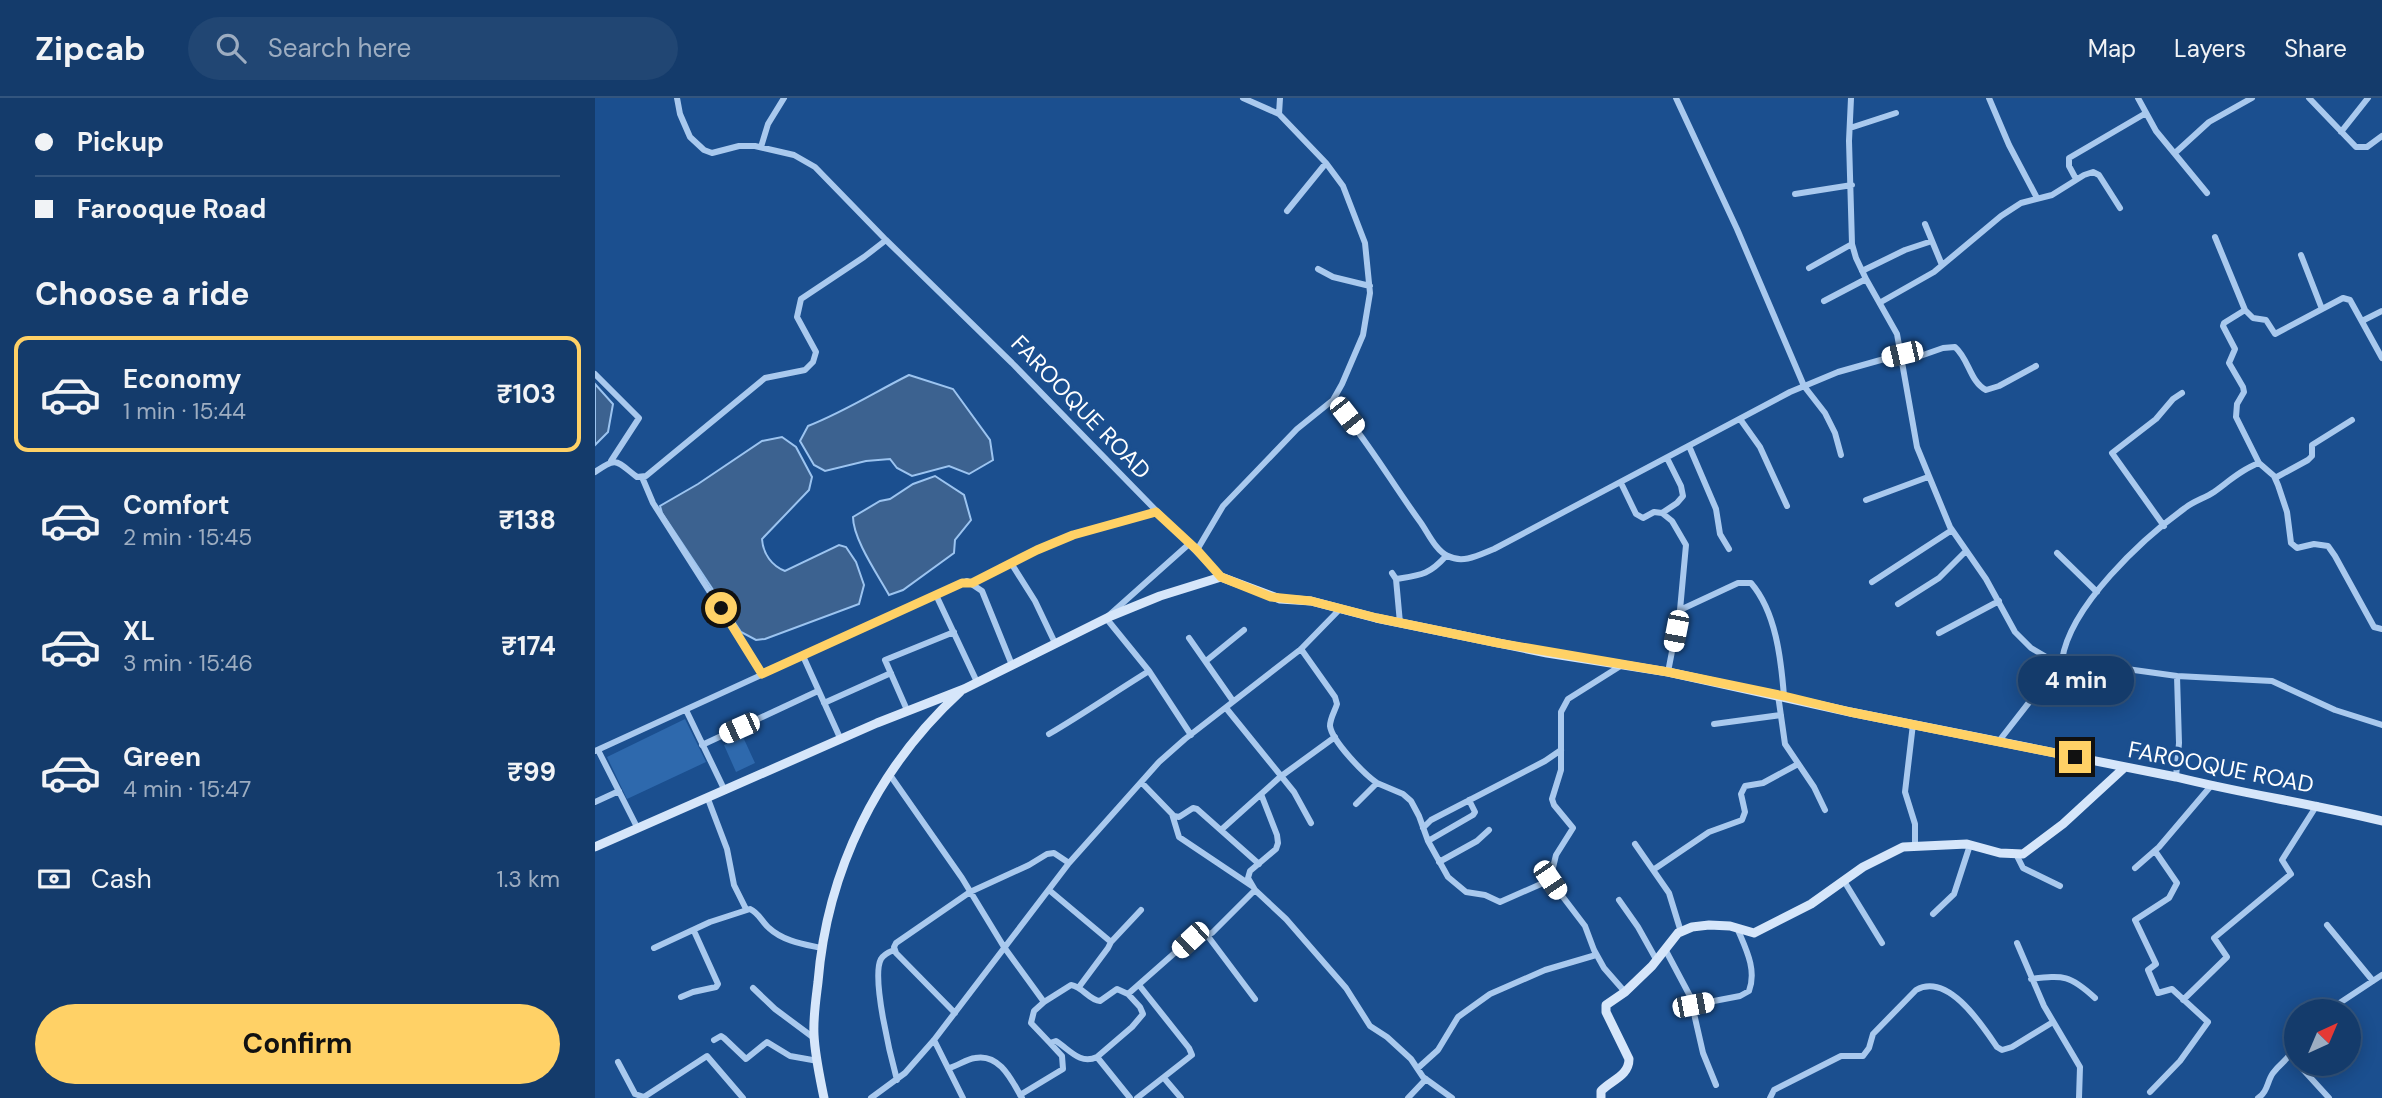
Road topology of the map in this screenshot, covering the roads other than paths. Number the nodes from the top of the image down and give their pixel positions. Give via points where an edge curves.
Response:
1 (677, 98) edge
2 (784, 98) edge
3 (1243, 98) edge
4 (1280, 98) edge
5 (1676, 98) edge
6 (1850, 98) edge
7 (1989, 98) edge
8 (2138, 98) edge
9 (2252, 98) edge
10 (2309, 98) edge
11 (2352, 98) edge
12 (2368, 98) edge
13 (2359, 106) junction
14 (1896, 113) dead end
15 (2145, 113) junction
16 (1279, 114) junction
17 (1850, 128) junction
18 (2341, 132) junction
19 (2382, 136) edge
20 (761, 147) junction
21 (2175, 153) junction
22 (1326, 163) junction
23 (2076, 179) junction
24 (1852, 185) junction
25 (2207, 193) dead end
26 (1795, 194) dead end
27 (2037, 198) junction
28 (2120, 208) dead end
29 (1287, 211) dead end
30 (1925, 224) dead end
31 (2215, 237) dead end
32 (886, 240) junction
33 (1932, 241) junction
34 (1852, 244) junction
35 (2301, 255) dead end
36 (1942, 265) junction
37 (1809, 268) dead end
38 (1318, 269) dead end
39 (1862, 271) junction
40 (1866, 279) junction
41 (1370, 286) junction
42 (1824, 300) dead end
43 (1881, 302) junction
44 (2322, 309) junction
45 (2245, 310) junction
46 (2382, 311) edge
47 (2362, 321) junction
48 (1902, 354) junction
49 (2382, 358) edge
50 (1903, 362) junction
51 (2036, 366) dead end
52 (595, 374) edge
53 (1804, 386) junction
54 (2182, 393) dead end
55 (1333, 400) junction
56 (1739, 419) junction
57 (2352, 420) dead end
58 (1689, 446) junction
59 (1841, 455) dead end
60 (1667, 458) junction
61 (611, 461) junction
62 (2259, 463) junction
63 (595, 472) edge
64 (1928, 477) junction
65 (642, 478) junction
66 (2275, 478) junction
67 (1621, 483) junction
68 (1866, 500) dead end
69 (1787, 506) dead end
70 (1156, 512) junction
71 (1662, 513) junction
72 (2164, 526) junction
73 (1952, 530) junction
74 (1189, 544) junction
75 (1197, 550) junction
76 (1730, 550) dead end
77 (1965, 552) junction
78 (2057, 553) dead end
79 (1446, 555) junction
80 (1011, 563) junction
81 (1221, 577) junction
82 (1872, 582) dead end
83 (972, 583) junction
84 (2098, 592) junction
85 (936, 595) junction
86 (1999, 601) junction
87 (1898, 604) dead end
88 (1340, 609) junction
89 (1680, 610) junction
90 (1106, 618) junction
91 (1400, 622) junction
92 (2382, 629) edge
93 (1244, 630) dead end
94 (954, 632) junction
95 (1939, 633) dead end
96 (1189, 638) dead end
97 (1055, 643) junction
98 (1301, 649) junction
99 (803, 656) junction
100 (2062, 660) junction
101 (1206, 661) junction
102 (1623, 664) junction
103 (1012, 665) junction
104 (1149, 671) junction
105 (1668, 672) junction
106 (891, 673) junction
107 (762, 674) junction
108 (2178, 677) junction
109 (978, 682) junction
110 (964, 689) junction
111 (818, 691) junction
112 (1781, 695) junction
113 (1233, 701) junction
114 (824, 703) junction
115 (1226, 708) junction
116 (686, 710) junction
117 (907, 710) junction
118 (1781, 715) junction
119 (1714, 724) dead end
120 (1913, 724) junction
121 (2382, 725) edge
122 (1049, 734) dead end
123 (1191, 735) junction
124 (1335, 737) junction
125 (841, 740) junction
126 (1999, 741) junction
127 (702, 744) junction
128 (596, 750) edge
129 (1561, 750) junction
130 (1798, 764) junction
131 (2125, 767) junction
132 (890, 775) junction
133 (1280, 777) junction
134 (2176, 777) junction
135 (1142, 783) junction
136 (1377, 783) junction
137 (2210, 787) junction
138 (725, 790) junction
139 (619, 791) junction
140 (1261, 794) junction
141 (708, 799) junction
142 (1469, 800) junction
143 (595, 802) edge
144 (1356, 804) dead end
145 (2317, 806) junction
146 (1825, 810) dead end
147 (1171, 813) junction
148 (2382, 821) edge
149 (1311, 823) dead end
150 (1423, 828) junction
151 (638, 830) junction
152 (1221, 830) junction
153 (1489, 830) dead end
154 (1428, 841) junction
155 (1635, 844) dead end
156 (1915, 845) junction
157 (1970, 845) junction
158 (595, 847) edge
159 (2155, 851) junction
160 (2016, 854) junction
161 (1439, 862) junction
162 (1069, 863) junction
163 (1259, 864) junction
164 (2134, 868) dead end
165 (1653, 870) junction
166 (1550, 880) junction
167 (1843, 881) junction
168 (2060, 886) dead end
169 (1254, 888) junction
170 (1049, 890) junction
171 (970, 892) junction
172 (1619, 900) dead end
173 (746, 909) junction
174 (1141, 910) dead end
175 (1933, 914) dead end
176 (2327, 925) dead end
177 (1738, 930) junction
178 (694, 931) junction
179 (1681, 932) junction
180 (1207, 934) junction
181 (1111, 942) junction
182 (1882, 943) dead end
183 (2017, 943) dead end
184 (1004, 947) junction
185 (654, 948) dead end
186 (821, 948) junction
187 (1665, 949) junction
188 (894, 950) junction
189 (1597, 955) junction
190 (1657, 961) junction
191 (2382, 975) edge
192 (2031, 978) junction
193 (2373, 981) junction
194 (1139, 985) junction
195 (1079, 986) junction
196 (753, 988) dead end
197 (1625, 992) junction
198 (1128, 994) junction
199 (681, 997) dead end
200 (2095, 998) dead end
201 (1255, 999) dead end
202 (2346, 999) edge
203 (2183, 1000) junction
204 (1044, 1002) junction
205 (1693, 1005) junction
206 (955, 1013) junction
207 (2053, 1022) junction
208 (814, 1038) junction
209 (714, 1040) dead end
210 (934, 1041) junction
211 (1050, 1043) junction
212 (1097, 1057) junction
213 (818, 1061) junction
214 (618, 1062) dead end
215 (949, 1068) junction
216 (1418, 1068) junction
217 (2284, 1068) edge
218 (2309, 1076) edge
219 (1164, 1078) junction
220 (1426, 1079) junction
221 (897, 1080) junction
222 (1716, 1085) dead end
223 (2150, 1092) dead end
224 (1021, 1096) edge
225 (743, 1098) edge
226 (824, 1098) edge
227 (871, 1098) edge
228 (963, 1098) edge
229 (1130, 1098) edge
230 (1137, 1098) edge
231 (1181, 1098) edge
232 (1408, 1098) edge
233 (1452, 1098) edge
234 (1601, 1098) edge
235 (1770, 1098) edge
236 (2079, 1098) edge
237 (2258, 1098) edge
238 (2329, 1098) edge

1 - 20 street via 690,137 703,150
2 - 20 street
3 - 16 street
4 - 16 street
5 - 53 street
6 - 17 street
7 - 27 street
8 - 15 street
9 - 21 street via 2209,122
10 - 18 street
11 - 13 street
12 - 13 street
13 - 18 street
14 - 17 street
15 - 21 street
15 - 23 street via 2073,155 2068,161
16 - 22 street
17 - 24 street
18 - 19 street via 2362,148
20 - 32 street, FAROOQUE ROAD via 794,155 815,167
21 - 25 street
22 - 29 street
22 - 41 street via 1343,186 1359,223
23 - 27 street via 2058,192
23 - 28 street via 2097,173
24 - 26 street
24 - 34 street
27 - 36 street via 2001,216
30 - 33 street
31 - 45 street
32 - 65 street via 801,299 797,317 816,352 810,366 765,378
32 - 70 street, FAROOQUE ROAD
33 - 36 street
33 - 39 street
34 - 37 street
34 - 39 street
35 - 44 street
36 - 43 street
38 - 41 street
39 - 40 street
40 - 42 street
40 - 43 street
41 - 55 street via 1363,335
43 - 48 street
44 - 45 street via 2275,334 2266,320 2253,318
44 - 47 street via 2343,298 2350,300
45 - 62 street via 2223,326 2235,349 2229,363 2244,392 2236,418
46 - 47 street
47 - 49 street
48 - 50 street
48 - 53 street
50 - 51 street via 1955,347 1977,384 1986,390
50 - 64 street via 1912,428
52 - 61 street via 639,418
53 - 56 street
53 - 59 street via 1825,413
54 - 72 street via 2112,453
55 - 75 street via 1297,429 1223,506
55 - 79 street
56 - 58 street
56 - 69 street via 1760,447
57 - 66 street via 2312,445 2308,460
58 - 60 street
58 - 76 street
60 - 67 street
60 - 71 street via 1683,496
61 - 63 street
61 - 65 street
62 - 66 street
62 - 72 street via 2184,508
64 - 68 street
64 - 73 street
65 - 107 street via 653,503
66 - 92 street via 2293,546 2328,547 2374,627
67 - 71 street via 1639,517
67 - 79 street via 1475,557
70 - 74 street, FAROOQUE ROAD
70 - 80 street via 1073,535
71 - 89 street via 1686,545
72 - 84 street via 2127,557
73 - 77 street
73 - 82 street
74 - 75 street, FAROOQUE ROAD
74 - 90 street
75 - 81 street, FAROOQUE ROAD
77 - 86 street
77 - 87 street via 1939,578
78 - 84 street
79 - 91 street via 1433,570 1394,576
80 - 83 street
80 - 97 street
81 - 88 main road, FAROOQUE ROAD via 1271,597
81 - 90 main road
83 - 85 street
83 - 103 street via 982,591
84 - 100 street via 2064,646
85 - 94 street
85 - 99 street
86 - 95 street
86 - 100 street via 2015,632 2031,648
88 - 91 main road, FAROOQUE ROAD
88 - 98 street
89 - 105 street
89 - 112 street via 1738,583 1751,583 1777,639
90 - 97 main road
90 - 104 street
91 - 102 main road, FAROOQUE ROAD
93 - 101 street
94 - 106 street via 885,660
94 - 109 street
96 - 101 street
97 - 103 main road
98 - 113 street
98 - 124 street via 1335,697 1330,723
99 - 107 street
99 - 111 street
100 - 108 street
100 - 126 street
101 - 113 street
102 - 105 main road, FAROOQUE ROAD
102 - 129 street via 1565,703 1560,712
103 - 109 main road
104 - 122 street
104 - 123 street
105 - 112 main road, FAROOQUE ROAD
106 - 114 street
106 - 117 street
107 - 116 street
108 - 121 street via 2273,681 2335,710
108 - 134 street
109 - 110 main road
110 - 117 main road
110 - 132 main road
111 - 114 street
111 - 127 street
112 - 118 street
112 - 120 main road, FAROOQUE ROAD
113 - 115 street
114 - 125 street
115 - 123 street
115 - 133 street
116 - 127 street
116 - 128 street
117 - 125 main road
118 - 119 street
118 - 130 street via 1785,744
120 - 126 main road, FAROOQUE ROAD
120 - 156 street via 1905,792 1915,824
123 - 135 street
124 - 133 street
124 - 136 street
125 - 138 main road
126 - 131 main road, FAROOQUE ROAD
127 - 138 street
128 - 139 street
129 - 142 street
129 - 166 street via 1561,770 1552,799 1573,828 1556,855
130 - 146 street
130 - 165 street via 1763,783 1745,786 1742,820 1709,832
131 - 134 main road, FAROOQUE ROAD
131 - 160 main road via 2063,824 2023,854
132 - 171 street
132 - 186 main road via 866,812 847,856 833,892
133 - 140 street
133 - 149 street
134 - 137 main road, FAROOQUE ROAD
135 - 147 street
135 - 162 street
136 - 144 street
136 - 150 street via 1411,801
137 - 145 main road, FAROOQUE ROAD
137 - 159 street
138 - 141 main road
139 - 143 street
139 - 151 street
140 - 152 street
140 - 163 street via 1278,843
141 - 151 main road
141 - 173 street via 727,849 734,886
142 - 150 street
142 - 154 street via 1473,815
145 - 148 main road, FAROOQUE ROAD
145 - 203 street via 2283,860 2291,874 2214,938 2227,957
147 - 152 street via 1179,817 1193,808
147 - 169 street via 1179,837
150 - 154 street
151 - 158 main road
152 - 163 street
153 - 161 street
154 - 161 street
155 - 165 street
156 - 157 main road
156 - 167 main road via 1891,852
157 - 160 main road
157 - 175 street via 1954,894
159 - 164 street
159 - 203 street via 2178,883 2169,898 2135,920 2156,964 2148,970 2158,993 2172,989
160 - 168 street via 2022,868
161 - 166 street via 1466,892 1500,902
162 - 170 street
162 - 171 street via 1051,853
163 - 169 street via 1248,878
165 - 179 street via 1669,893
166 - 189 street via 1585,926
167 - 177 main road via 1778,922 1753,933
167 - 182 street
169 - 180 street
169 - 216 street via 1321,958 1370,1026
170 - 181 street
170 - 184 street
171 - 184 street
171 - 188 street via 896,943
172 - 190 street
173 - 178 street
173 - 186 street via 756,911 778,935
174 - 181 street
176 - 193 street
177 - 179 main road via 1709,925
177 - 205 street via 1751,967 1749,991
178 - 185 street
178 - 199 street via 718,984
179 - 187 main road
180 - 194 street via 1195,935
180 - 201 street
181 - 195 street
183 - 192 street
184 - 204 street
184 - 206 street
186 - 208 main road
187 - 190 main road
187 - 205 street
188 - 206 street
188 - 221 street via 879,962 879,981
189 - 197 street
189 - 216 street via 1545,970 1490,994 1458,1017 1438,1050
190 - 197 main road
191 - 193 street
192 - 200 street via 2065,976
192 - 207 street
193 - 202 street
194 - 198 street
194 - 219 street via 1192,1053
195 - 198 street via 1100,1001 1117,989
195 - 204 street via 1067,987
196 - 208 street
197 - 234 main road via 1606,1005 1606,1012 1629,1064 1601,1091
198 - 212 street via 1143,1014
203 - 223 street via 2208,1022
204 - 211 street via 1030,1020
205 - 222 street via 1700,1043
206 - 210 street
207 - 235 street via 2002,1050 1949,992 1923,986 1879,1027 1863,1056 1840,1056 1774,1090
207 - 236 street via 2080,1067
208 - 213 main road
209 - 213 street via 721,1036 746,1059 767,1042 790,1056
210 - 215 street
210 - 221 street
211 - 212 street via 1056,1041 1081,1060
211 - 224 street via 1062,1056 1063,1069
212 - 229 street
213 - 226 main road
214 - 225 street via 635,1094 644,1097 707,1056
215 - 224 street via 975,1058 991,1059 1009,1075
215 - 228 street
216 - 220 street
217 - 237 street via 2273,1074
218 - 238 street
219 - 230 street
219 - 231 street
220 - 232 street
220 - 233 street
221 - 227 street

